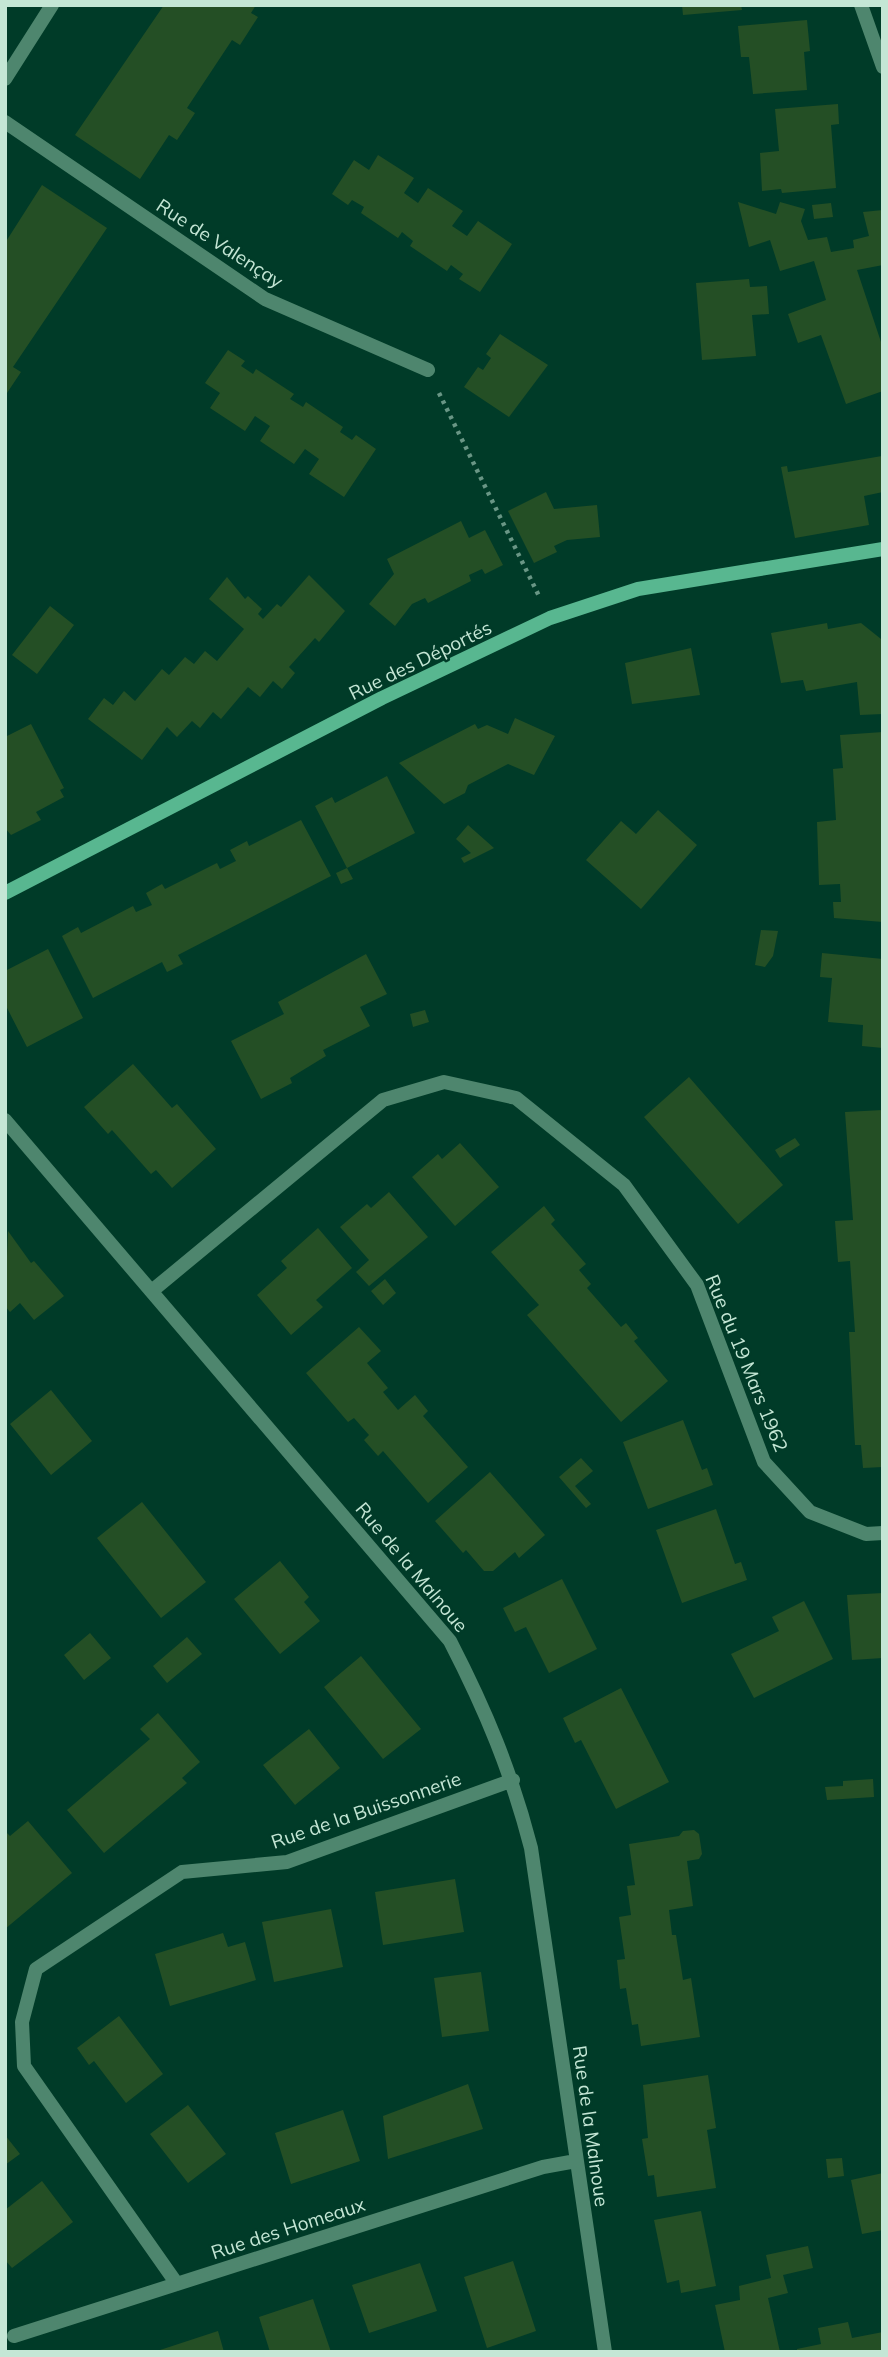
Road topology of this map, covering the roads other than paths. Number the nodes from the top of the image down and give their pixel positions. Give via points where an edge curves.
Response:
1 (52, 5) edge
2 (861, 5) edge
3 (883, 66) edge
4 (5, 79) edge
5 (5, 122) edge
6 (428, 370) road end
7 (883, 549) edge
8 (5, 893) edge
9 (5, 1120) edge
10 (153, 1290) junction
11 (883, 1534) edge
12 (513, 1780) junction
13 (576, 2161) junction
14 (177, 2284) junction
15 (14, 2336) dead end
16 (605, 2352) edge

1 - 4 street
2 - 3 street
5 - 6 street, Rue de Valençay via 265,299
7 - 8 street, Rue des Déportés via 638,589 550,618 382,698
9 - 10 street, Rue de la Malnoue
10 - 11 street, Rue du 19 Mars 1962 via 383,1100 444,1082 516,1098 624,1185 697,1285 764,1462 810,1513 866,1534
10 - 12 street, Rue de la Malnoue via 450,1641 484,1707
12 - 13 street, Rue de la Malnoue via 531,1848
12 - 14 street, Rue de la Buissonnerie via 287,1862 182,1872 36,1969 22,2022 24,2066
13 - 14 street, Rue des Homeaux via 543,2167
13 - 16 street, Rue de la Malnoue
14 - 15 street, Rue des Homeaux

